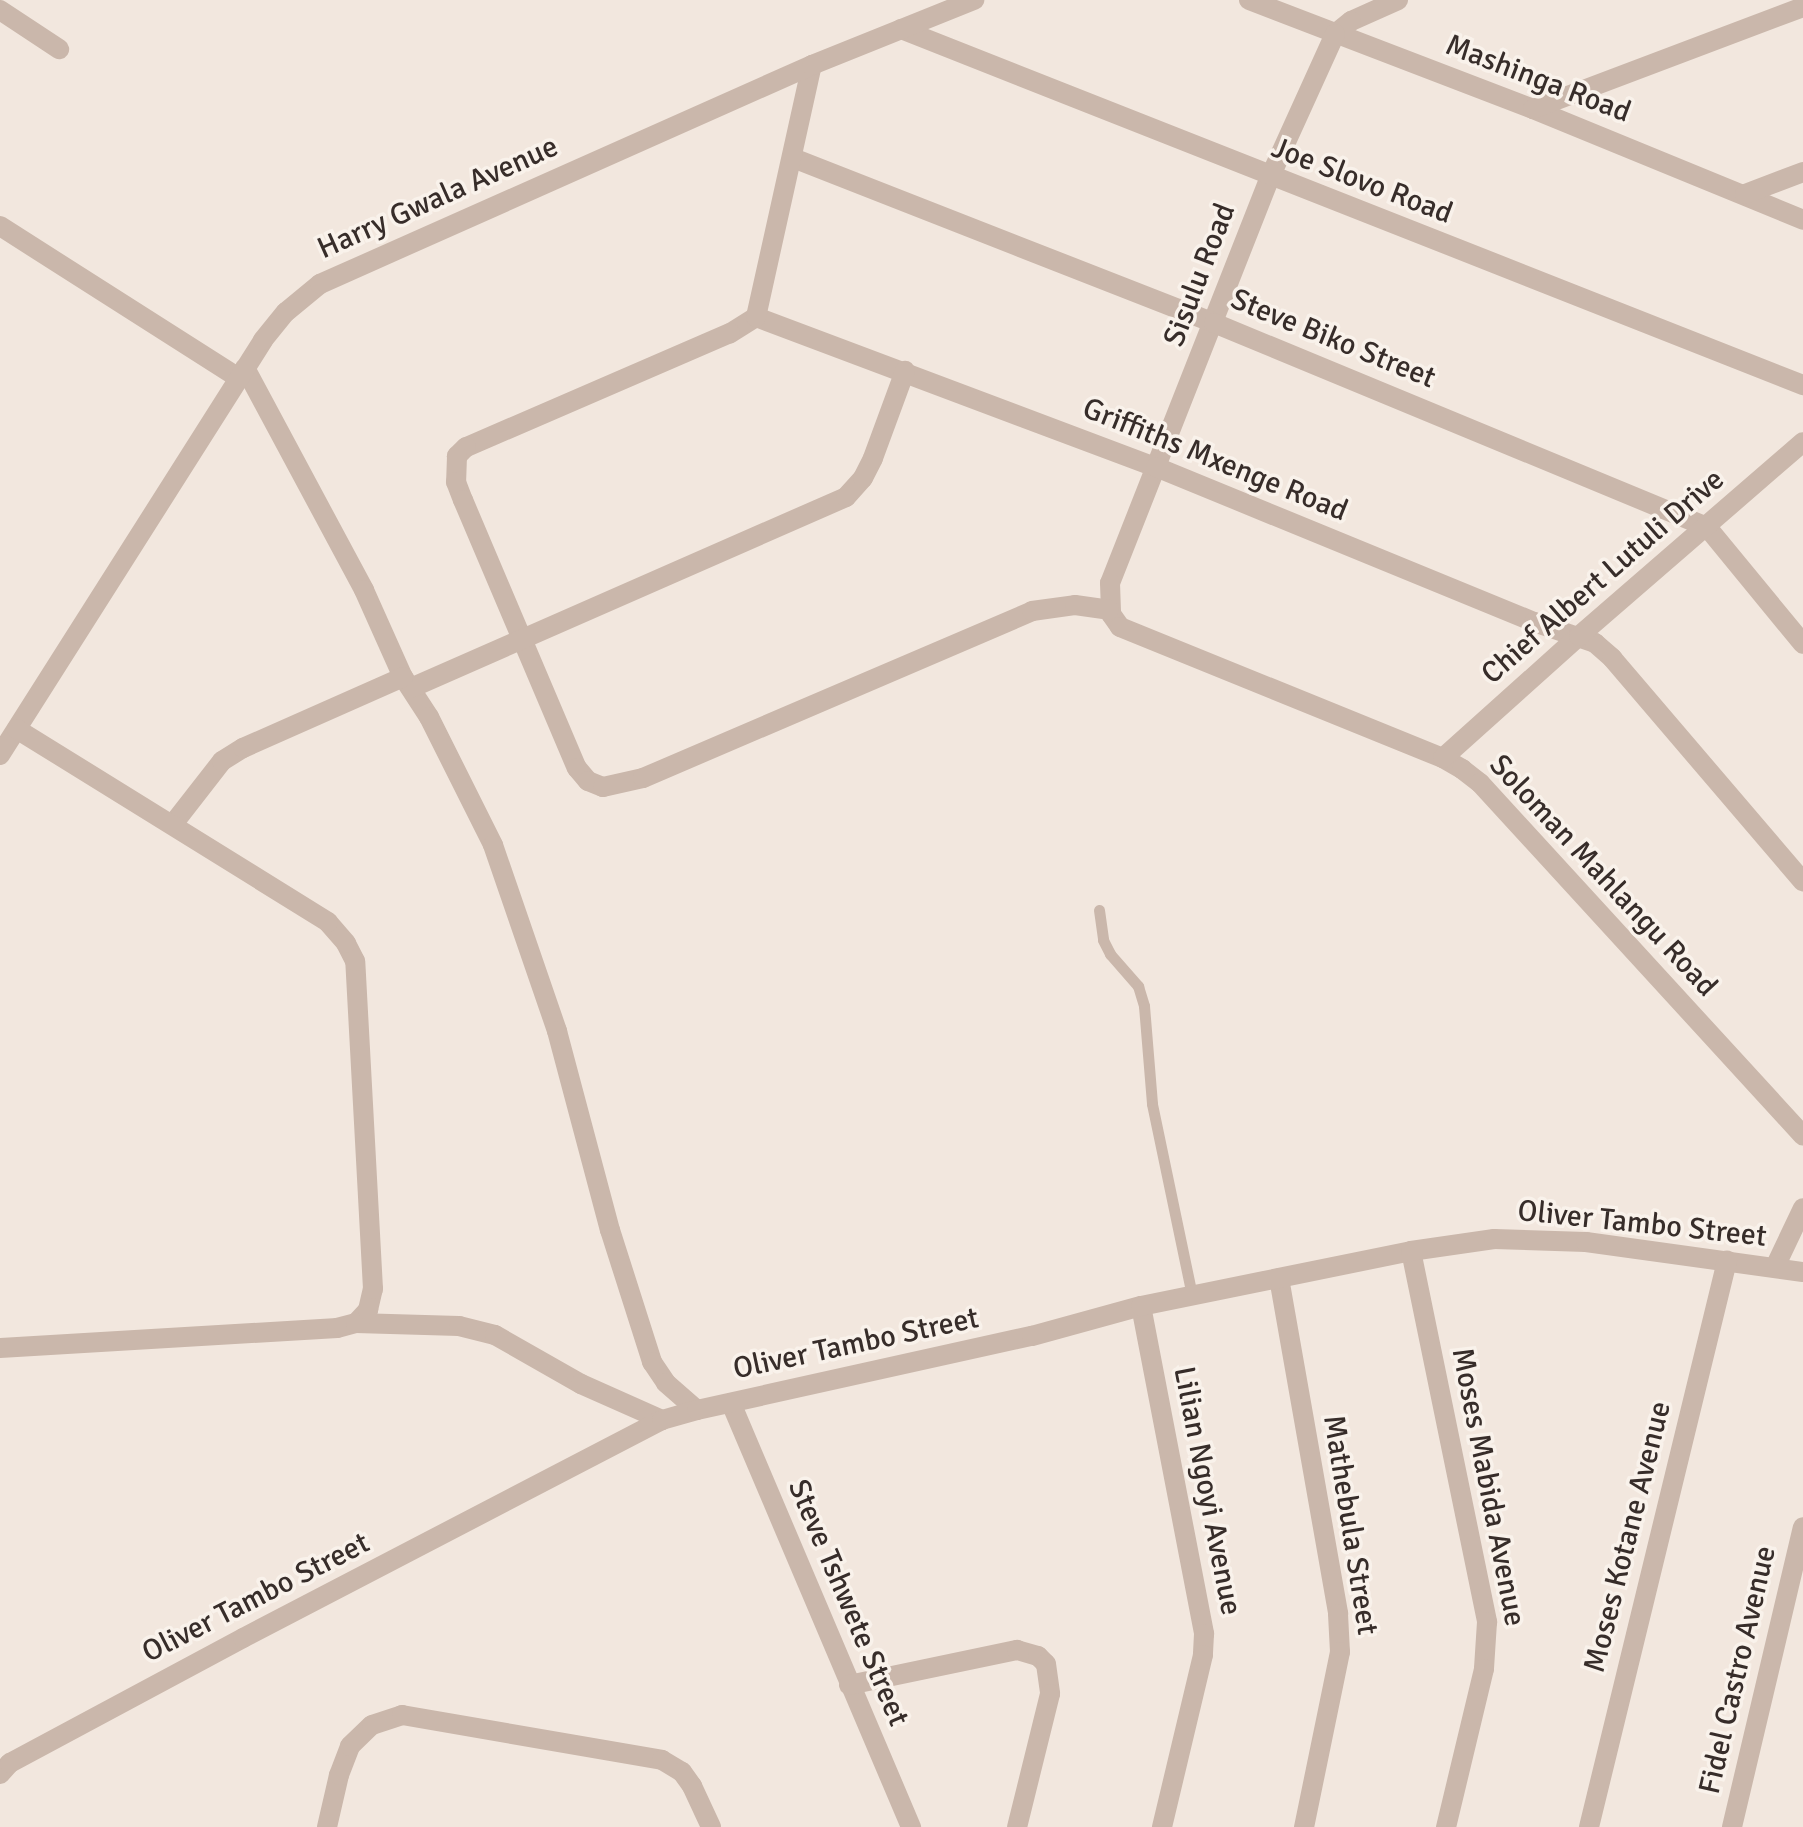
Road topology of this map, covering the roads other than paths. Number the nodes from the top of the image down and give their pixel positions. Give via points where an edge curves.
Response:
1 (974, 0) edge
2 (1249, 0) edge
3 (1398, 0) edge
4 (1803, 7) edge
5 (0, 10) edge
6 (901, 29) junction
7 (1335, 34) junction
8 (59, 49) dead end
9 (812, 65) junction
10 (1533, 109) junction
11 (793, 158) junction
12 (1803, 172) edge
13 (1270, 177) junction
14 (1745, 194) junction
15 (1803, 220) edge
16 (0, 226) edge
17 (756, 317) junction
18 (1214, 323) junction
19 (905, 371) junction
20 (242, 373) junction
21 (1803, 385) edge
22 (1803, 442) edge
23 (1156, 467) junction
24 (1707, 527) junction
25 (1109, 610) junction
26 (1579, 636) junction
27 (525, 640) junction
28 (1803, 644) edge
29 (407, 682) junction
30 (17, 729) junction
31 (0, 755) edge
32 (1443, 758) junction
33 (173, 824) junction
34 (1803, 882) edge
35 (1099, 910) dead end
36 (1803, 1135) edge
37 (1803, 1208) edge
38 (1411, 1251) junction
39 (1727, 1261) junction
40 (1775, 1267) junction
41 (1803, 1272) edge
42 (1279, 1278) junction
43 (1192, 1296) junction
44 (1141, 1306) junction
45 (356, 1323) junction
46 (0, 1348) edge
47 (731, 1403) junction
48 (697, 1410) junction
49 (662, 1420) junction
50 (1803, 1527) edge
51 (849, 1685) junction
52 (3, 1761) edge
53 (327, 1827) edge
54 (711, 1827) edge
55 (911, 1827) edge
56 (1017, 1827) edge
57 (1162, 1827) edge
58 (1304, 1827) edge
59 (1446, 1827) edge
60 (1589, 1827) edge
61 (1732, 1827) edge

1 - 6 street, Harry Gwala Avenue
2 - 7 street, Mashinga Road
3 - 7 street
4 - 10 street
5 - 8 street
6 - 9 street, Harry Gwala Avenue
6 - 13 street, Joe Slovo Road
7 - 10 street, Mashinga Road
7 - 13 street, Sisulu Road
9 - 11 street
9 - 20 street, Harry Gwala Avenue via 320,284 286,312
10 - 14 street, Mashinga Road
11 - 17 street
11 - 18 street, Steve Biko Street
12 - 14 street
13 - 18 street, Sisulu Road
13 - 21 street, Joe Slovo Road
14 - 15 street, Mashinga Road
16 - 20 street
17 - 19 street, Griffiths Mxenge Road
17 - 27 street via 466,447 457,456 456,482
18 - 23 street, Sisulu Road
18 - 24 street, Steve Biko Street
19 - 23 street, Griffiths Mxenge Road
19 - 27 street via 873,458 846,497
20 - 29 street via 364,590
20 - 30 street, Harry Gwala Avenue
22 - 24 street, Chief Albert Lutuli Drive
23 - 25 street, Sisulu Road via 1110,583
23 - 26 street, Griffiths Mxenge Road
24 - 26 street, Chief Albert Lutuli Drive
24 - 28 street, Steve Biko Street
25 - 27 street via 1075,605 1032,611 643,778 603,787 588,781 577,768
25 - 32 street, Soloman Mahlangu Road via 1120,627
26 - 32 street, Chief Albert Lutuli Drive
26 - 34 street, Griffiths Mxenge Road via 1612,658
27 - 29 street
29 - 33 street via 256,742 222,761
29 - 48 street via 493,845 520,916 652,1362 666,1383
30 - 31 street, Harry Gwala Avenue
30 - 33 street
32 - 36 street, Soloman Mahlangu Road via 1480,783
33 - 45 street via 328,922 355,961 373,1289 368,1310
35 - 43 lane via 1103,940 1138,986 1144,1006 1152,1104
37 - 40 street
38 - 39 street, Oliver Tambo Street via 1530,1239
38 - 42 street, Oliver Tambo Street
38 - 59 street, Moses Mabida Avenue via 1487,1622 1484,1669
39 - 40 street, Oliver Tambo Street
39 - 60 street, Moses Kotane Avenue
40 - 41 street, Oliver Tambo Street
42 - 43 street, Oliver Tambo Street
42 - 58 street, Mathebula Street via 1338,1614 1340,1652
43 - 44 street, Oliver Tambo Street
44 - 47 street, Oliver Tambo Street via 1032,1336
44 - 57 street, Lilian Ngoyi Avenue via 1204,1634
45 - 46 street
45 - 49 street via 459,1326 495,1335 581,1384
47 - 48 street, Oliver Tambo Street
47 - 51 street, Steve Tshwete Street
48 - 49 street, Oliver Tambo Street
49 - 52 street, Oliver Tambo Street
50 - 61 street, Fidel Castro Avenue
51 - 55 street, Steve Tshwete Street
51 - 56 street via 1017,1650 1038,1656 1051,1679 1050,1694
53 - 54 street via 350,1746 372,1725 402,1715 662,1760 682,1772

